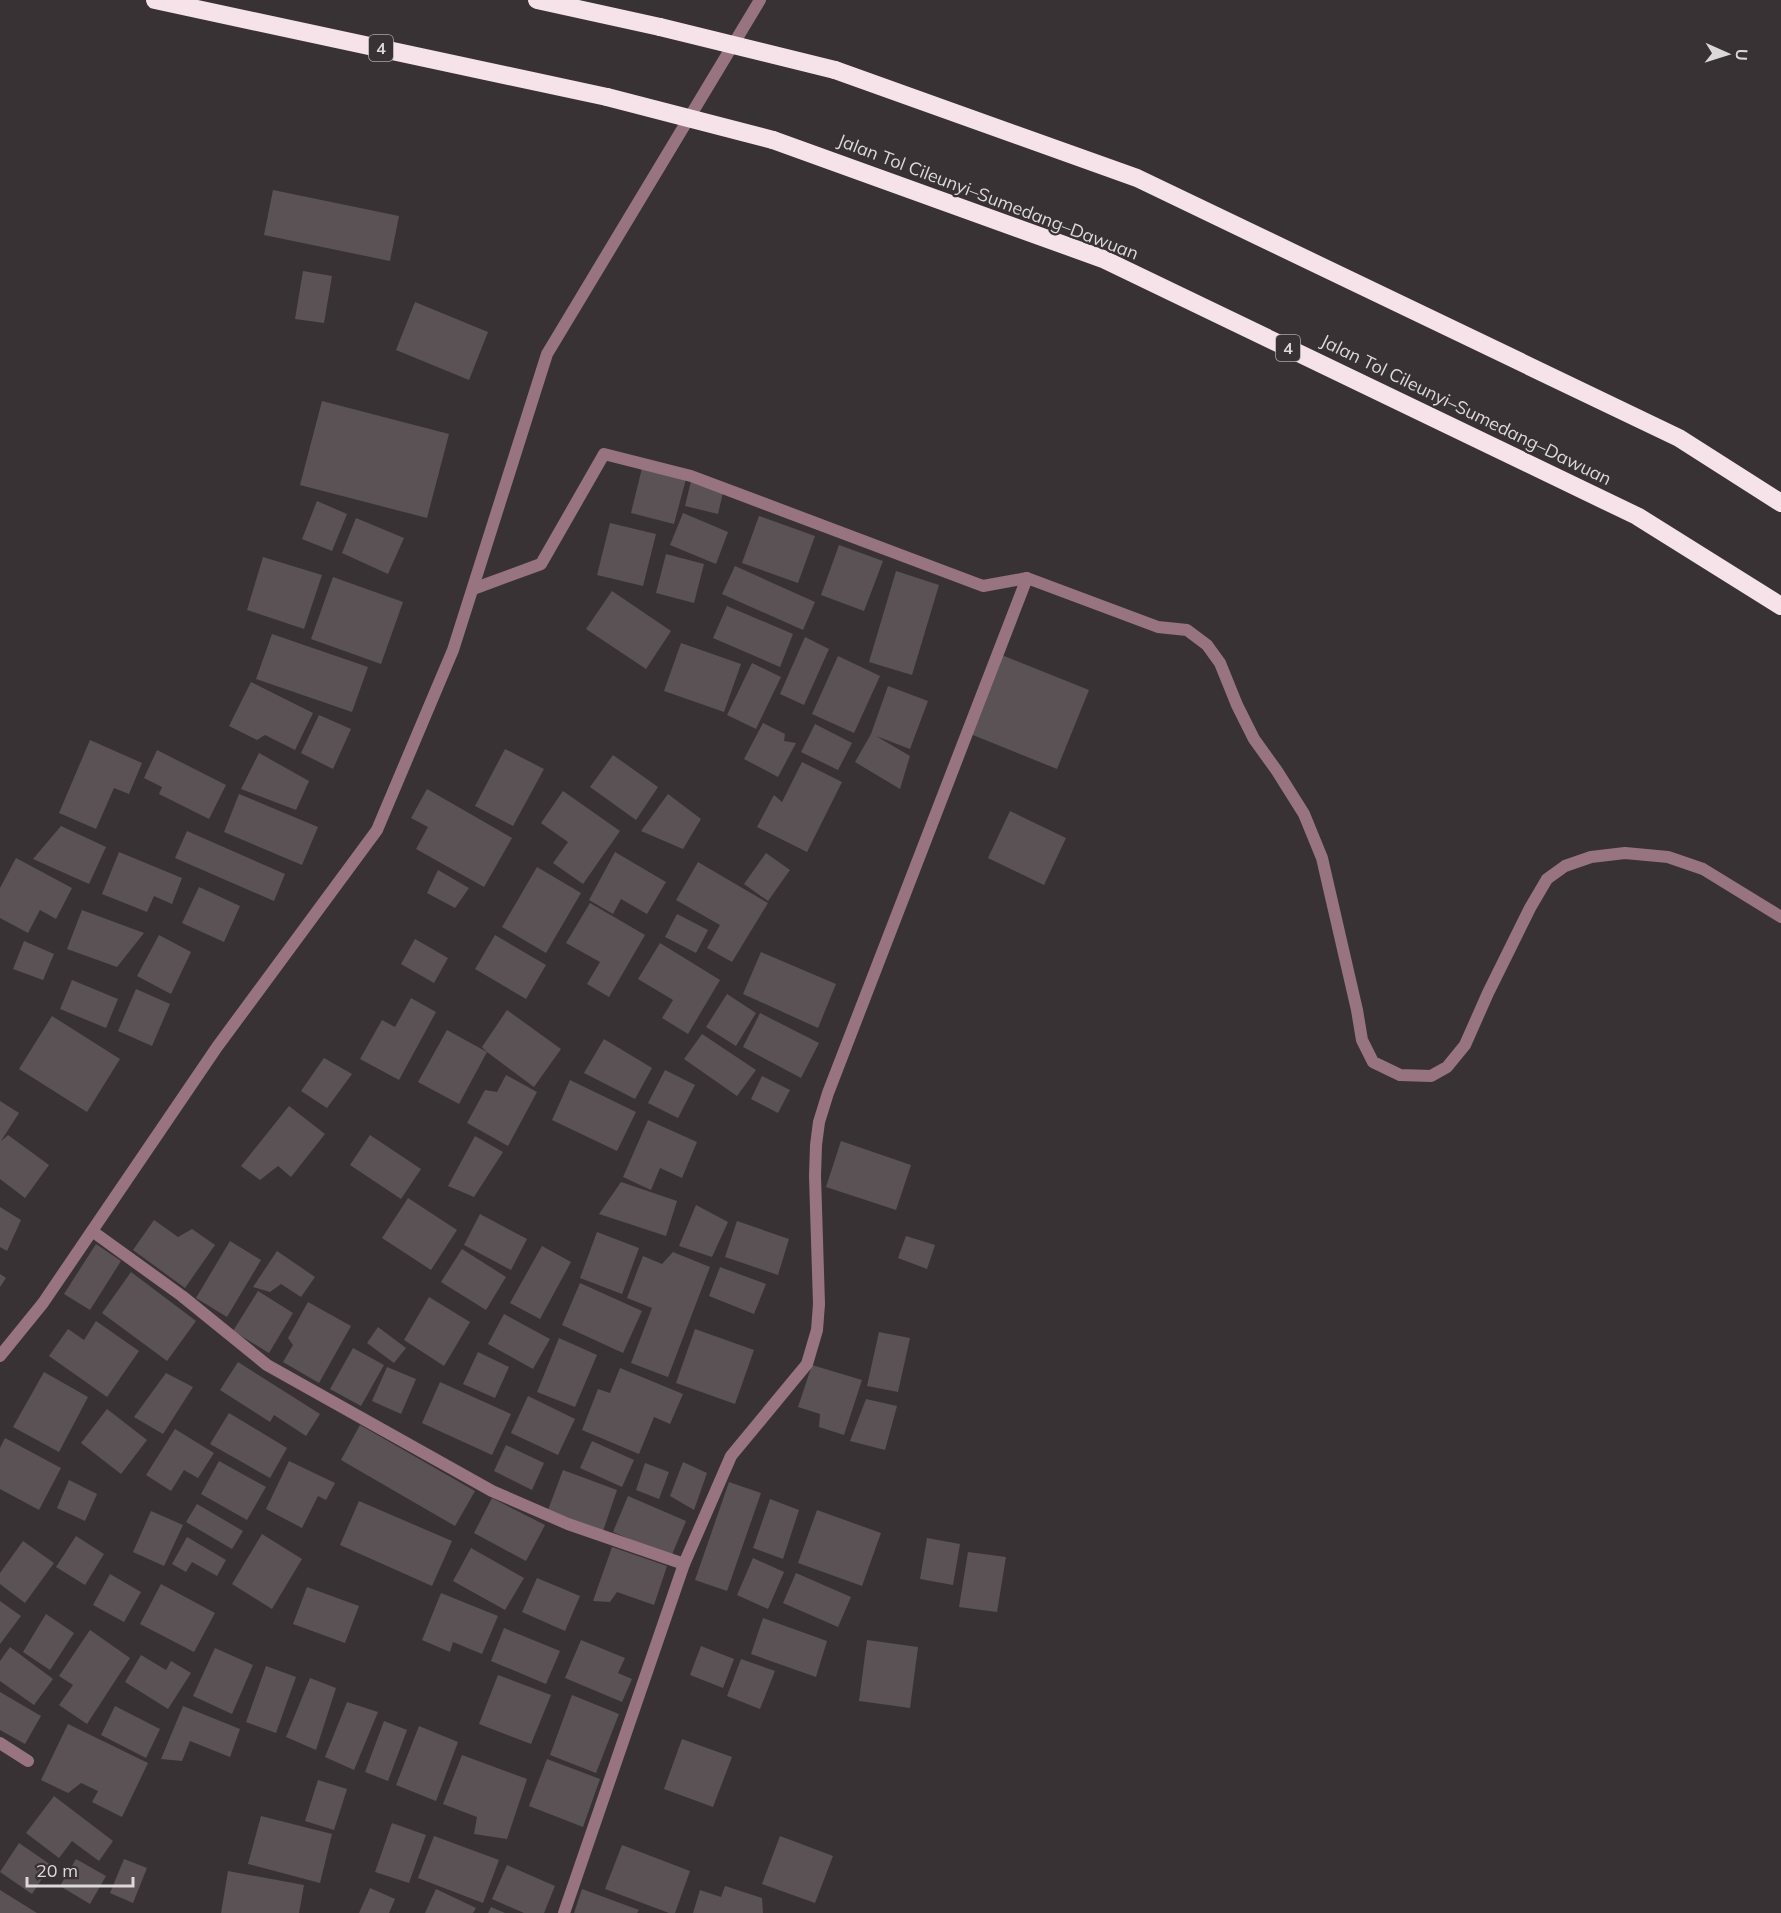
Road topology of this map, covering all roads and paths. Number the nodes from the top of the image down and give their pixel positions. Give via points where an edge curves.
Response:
1 (155, 0) edge
2 (537, 0) edge
3 (760, 0) edge
4 (1781, 502) edge
5 (1027, 578) junction
6 (473, 589) junction
7 (1781, 606) edge
8 (1781, 917) edge
9 (92, 1231) junction
10 (0, 1356) edge
11 (684, 1563) junction
12 (0, 1743) edge
13 (28, 1761) dead end
14 (564, 1913) edge

1 - 7 highway, Jalan Tol Cileunyi–Sumedang–Dawuan / 4, bridge via 607,97 773,140 1103,259 1637,516
2 - 4 highway, bridge via 835,70 1137,178 1678,438
3 - 6 street via 547,354
5 - 6 street via 983,586 691,476 604,454 541,564
5 - 8 street via 1158,627 1187,630 1208,645 1254,739 1304,813 1322,858 1362,1040 1374,1062 1400,1075 1431,1076 1447,1067 1465,1045 1530,908 1547,879 1564,866 1591,857 1625,853 1668,857 1703,869
5 - 11 street via 819,1122 815,1176 819,1304 817,1330 807,1364 731,1456
6 - 9 street via 453,650 377,830 217,1047
9 - 10 street via 43,1303
9 - 11 street via 182,1296 267,1365 492,1491 568,1524
11 - 14 street
12 - 13 street

